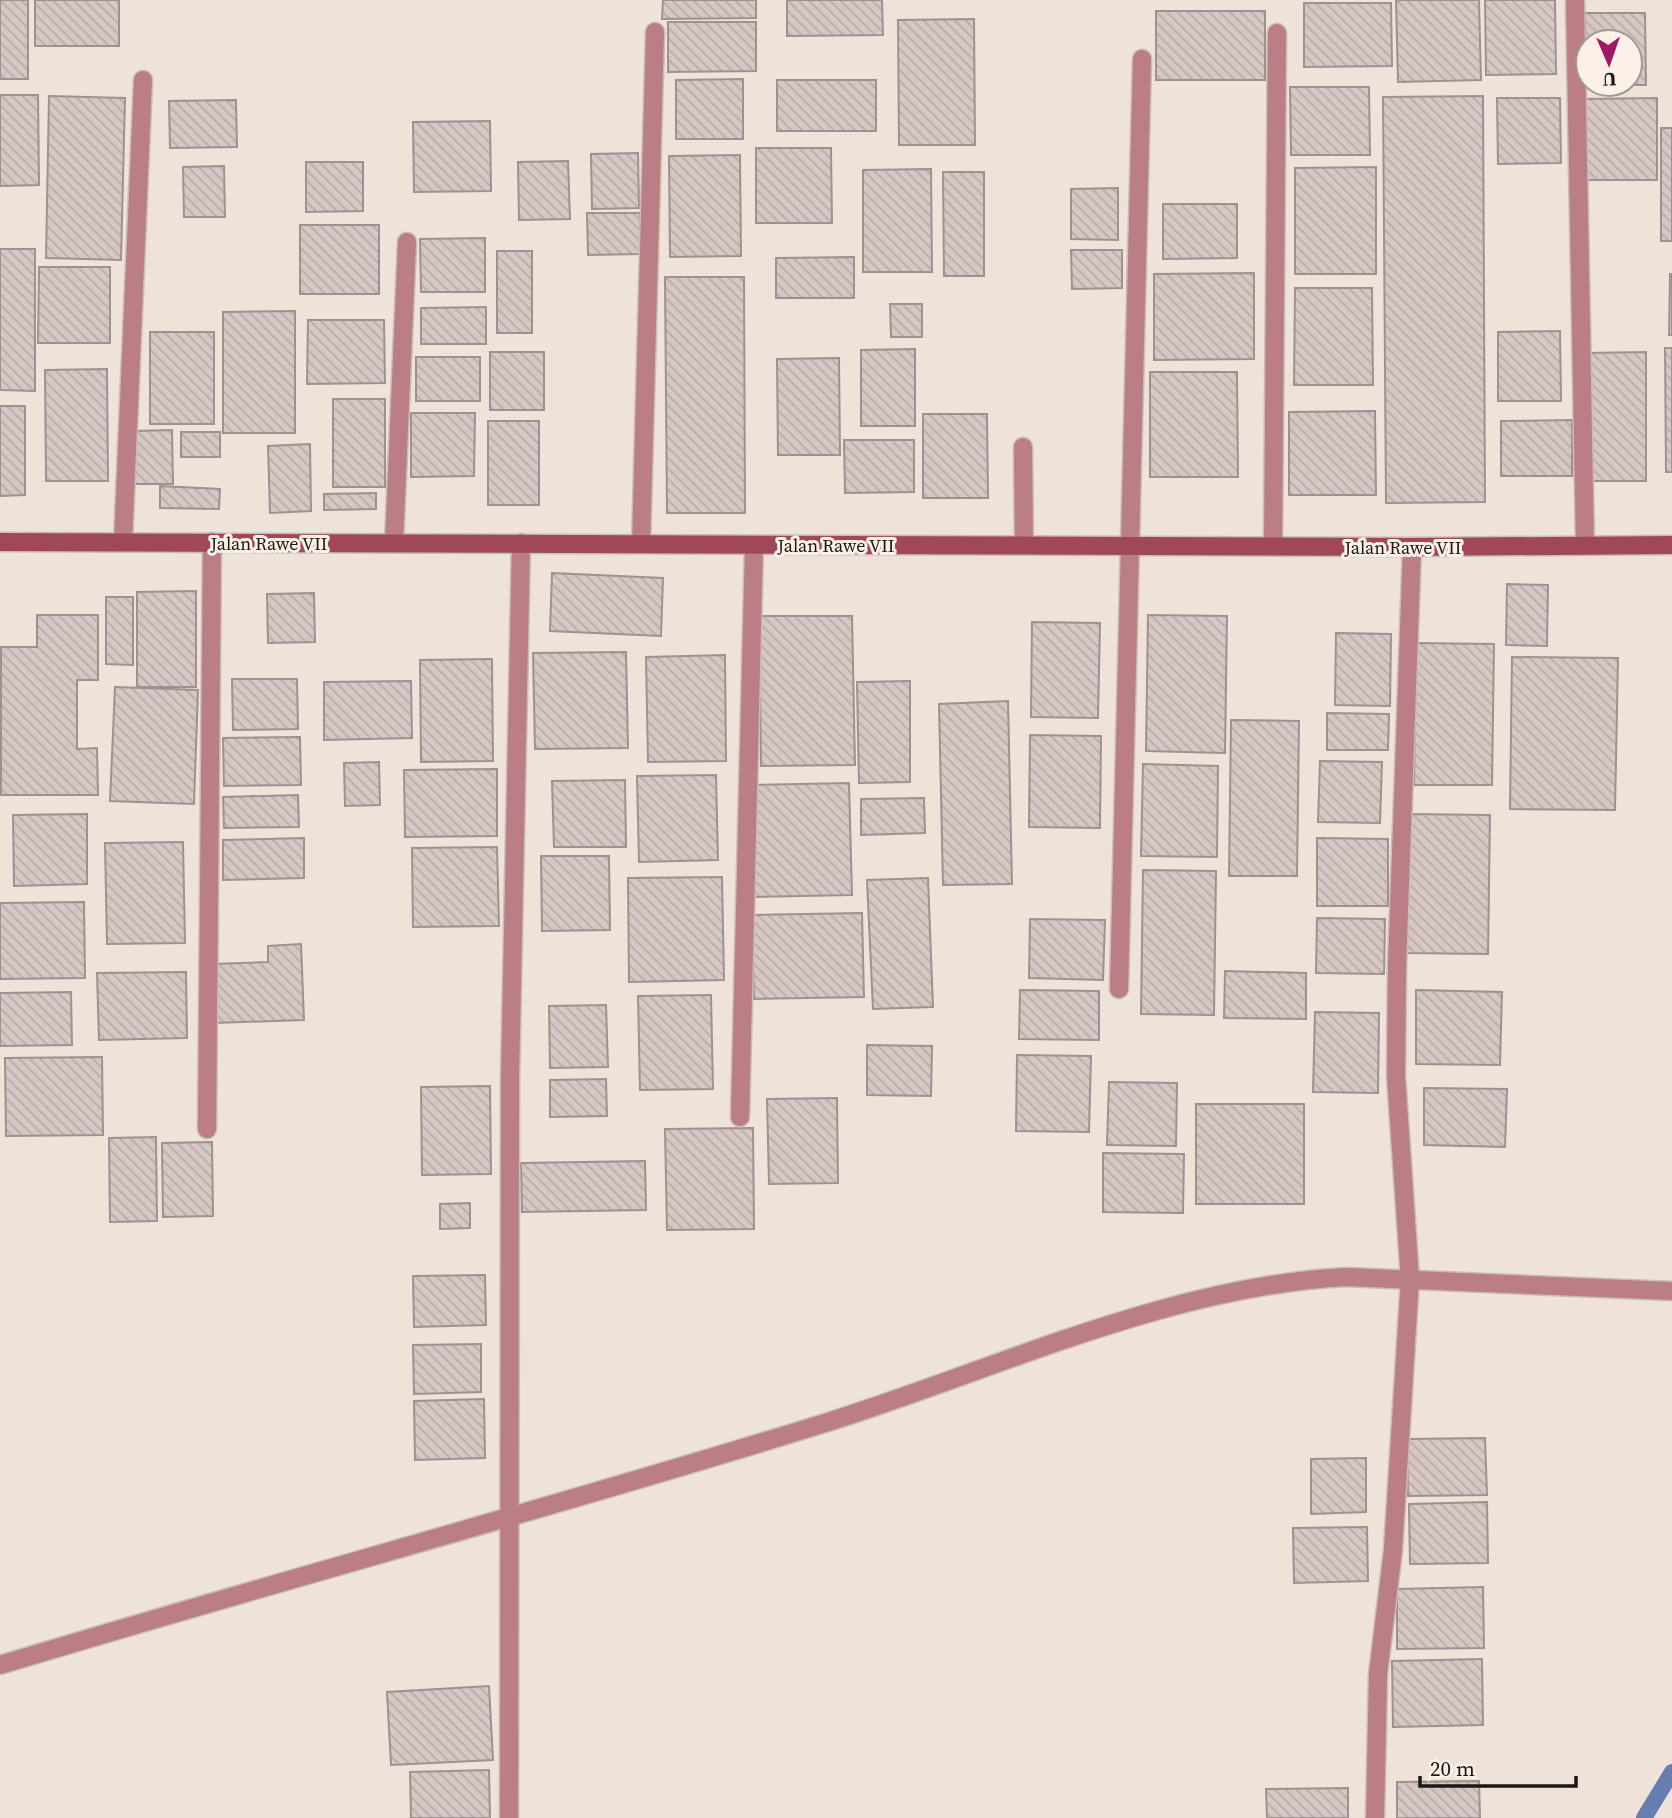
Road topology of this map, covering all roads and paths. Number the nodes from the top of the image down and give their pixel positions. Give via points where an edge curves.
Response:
1 (1575, 0) edge
2 (655, 32) dead end
3 (1277, 33) dead end
4 (1142, 59) dead end
5 (143, 80) dead end
6 (407, 242) dead end
7 (1023, 447) dead end
8 (0, 542) edge
9 (123, 542) junction
10 (212, 542) junction
11 (394, 543) junction
12 (521, 543) junction
13 (641, 544) junction
14 (754, 545) junction
15 (1024, 545) junction
16 (1585, 545) junction
17 (1672, 545) edge
18 (1130, 546) junction
19 (1273, 546) junction
20 (1412, 547) junction
21 (1119, 989) dead end
22 (740, 1117) dead end
23 (207, 1129) dead end
24 (1410, 1279) junction
25 (1672, 1291) edge
26 (508, 1515) junction
27 (0, 1665) edge
28 (509, 1818) edge
29 (1375, 1818) edge

1 - 16 street
2 - 13 street
3 - 19 street
4 - 18 street
5 - 9 street
6 - 11 street
7 - 15 street
8 - 9 main road, Jalan Rawe VII
9 - 10 main road, Jalan Rawe VII
10 - 11 main road, Jalan Rawe VII
10 - 23 street
11 - 12 main road, Jalan Rawe VII
12 - 13 main road, Jalan Rawe VII
12 - 26 street via 510,1079
13 - 14 main road, Jalan Rawe VII
14 - 15 main road, Jalan Rawe VII
14 - 22 street
15 - 18 main road, Jalan Rawe VII
16 - 17 main road, Jalan Rawe VII
16 - 20 main road, Jalan Rawe VII
18 - 19 main road, Jalan Rawe VII
18 - 21 street
19 - 20 main road, Jalan Rawe VII
20 - 24 street via 1396,1049
24 - 25 street
24 - 26 street via 1295,1279 1228,1291 826,1422
24 - 29 street via 1394,1537 1378,1674
26 - 27 street
26 - 28 street

